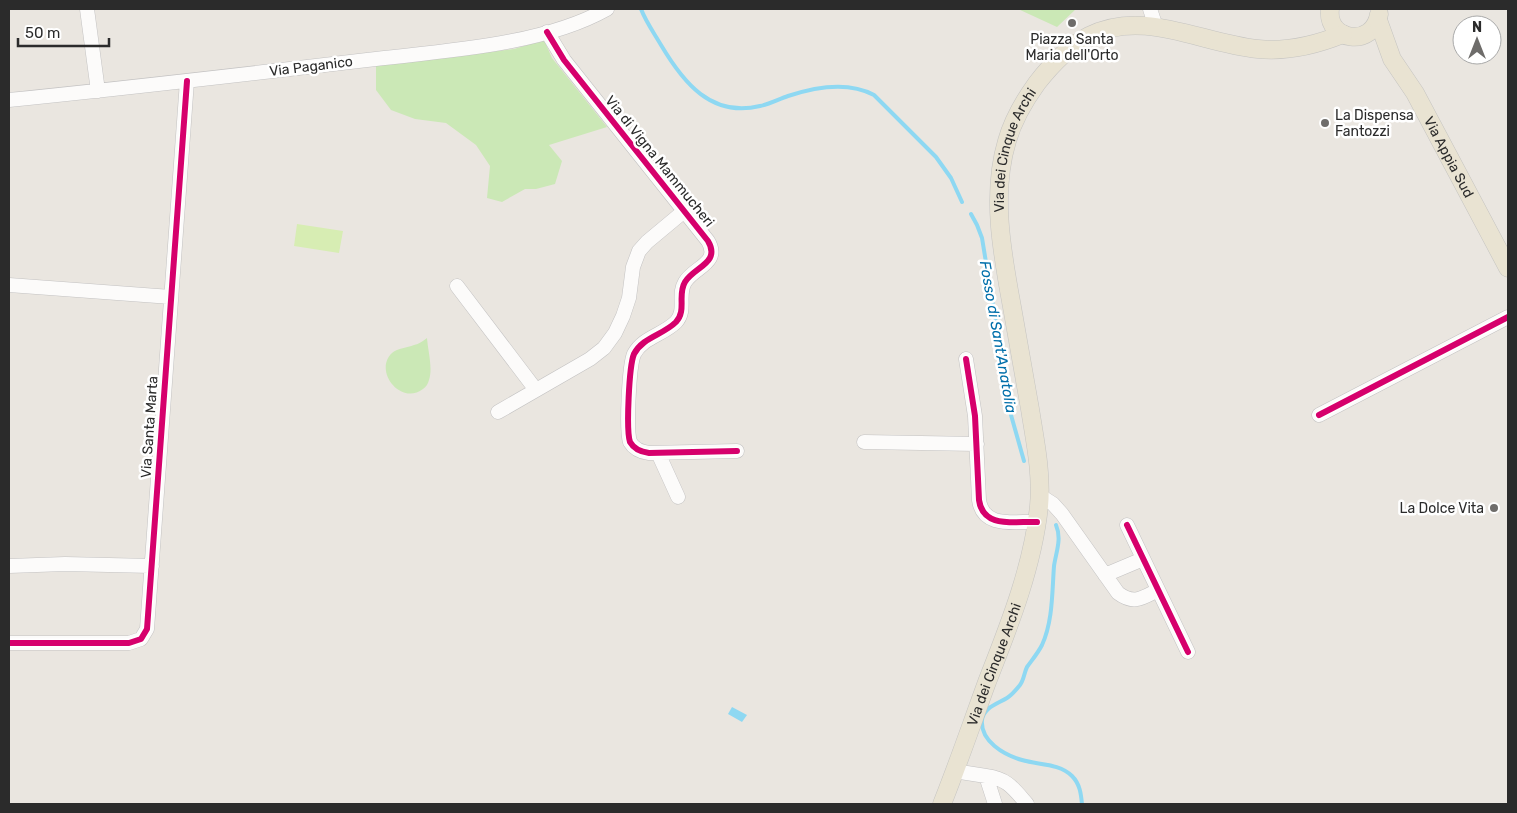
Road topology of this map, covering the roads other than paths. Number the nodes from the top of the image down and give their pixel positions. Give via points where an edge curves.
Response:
1 (87, 9) edge
2 (607, 9) edge
3 (1150, 9) edge
4 (1330, 11) edge
5 (1378, 14) edge
6 (1156, 27) junction
7 (547, 32) junction
8 (1351, 36) junction
9 (1292, 48) junction
10 (1392, 59) junction
11 (187, 81) junction
12 (98, 91) junction
13 (9, 100) edge
14 (684, 212) junction
15 (1502, 250) edge
16 (1508, 268) edge
17 (9, 285) edge
18 (457, 286) dead end
19 (171, 297) junction
20 (1508, 317) edge
21 (966, 359) dead end
22 (536, 390) junction
23 (498, 412) dead end
24 (1319, 415) dead end
25 (864, 442) dead end
26 (976, 444) junction
27 (737, 450) dead end
28 (658, 453) junction
29 (1039, 495) junction
30 (678, 497) dead end
31 (1037, 522) junction
32 (1127, 525) dead end
33 (1143, 559) junction
34 (9, 566) edge
35 (152, 566) junction
36 (1105, 575) junction
37 (1158, 590) junction
38 (9, 642) edge
39 (1188, 652) dead end
40 (954, 771) junction
41 (986, 776) junction
42 (942, 804) edge
43 (995, 804) edge
44 (1027, 804) edge

1 - 12 street
2 - 7 street, Via Paganico
3 - 6 street
4 - 8 main road via 1331,22 1336,29
4 - 9 main road via 1317,32
5 - 8 main road via 1374,28 1368,34
5 - 10 main road, Via Appia Sud
6 - 9 main road, Via dei Cinque Archi via 1237,46
6 - 29 main road, Via dei Cinque Archi via 1109,28 1068,50 1024,103 1004,149 1000,187 1002,239 1037,452
7 - 11 street, Via Paganico via 482,45
7 - 14 street, Via di Vigna Mammucheri via 564,60
8 - 9 main road, Via dei Cinque Archi
8 - 10 main road
10 - 15 main road, Via Appia Sud via 1415,93
11 - 12 street, Via Paganico
11 - 19 street, Via Santa Marta
12 - 13 street, Via Paganico
14 - 22 street, Via di Vigna Mammucheri via 639,251 626,307 618,329 608,343 590,359
14 - 28 street, Via di Vigna Mammucheri via 709,243 711,256 684,284 679,318 640,347 632,360 630,375 630,440 637,450
15 - 16 main road, Via Appia Sud
17 - 19 street
18 - 22 street
19 - 35 street, Via Santa Marta
20 - 24 street
21 - 26 street
22 - 23 street, Via di Vigna Mammucheri
25 - 26 street
26 - 31 street via 979,500 984,514 993,520
27 - 28 street, Via di Vigna Mammucheri
28 - 30 street
29 - 31 main road, Via dei Cinque Archi
29 - 36 street via 1058,509
31 - 40 main road, Via dei Cinque Archi via 1008,626
32 - 33 street
33 - 36 street
33 - 37 street
34 - 35 street
35 - 38 street, Via Santa Marta via 147,629 137,642
36 - 37 street via 1116,590 1129,599 1138,599
37 - 39 street
40 - 41 street
40 - 42 main road, Via dei Cinque Archi
41 - 43 street
41 - 44 street via 1008,782

